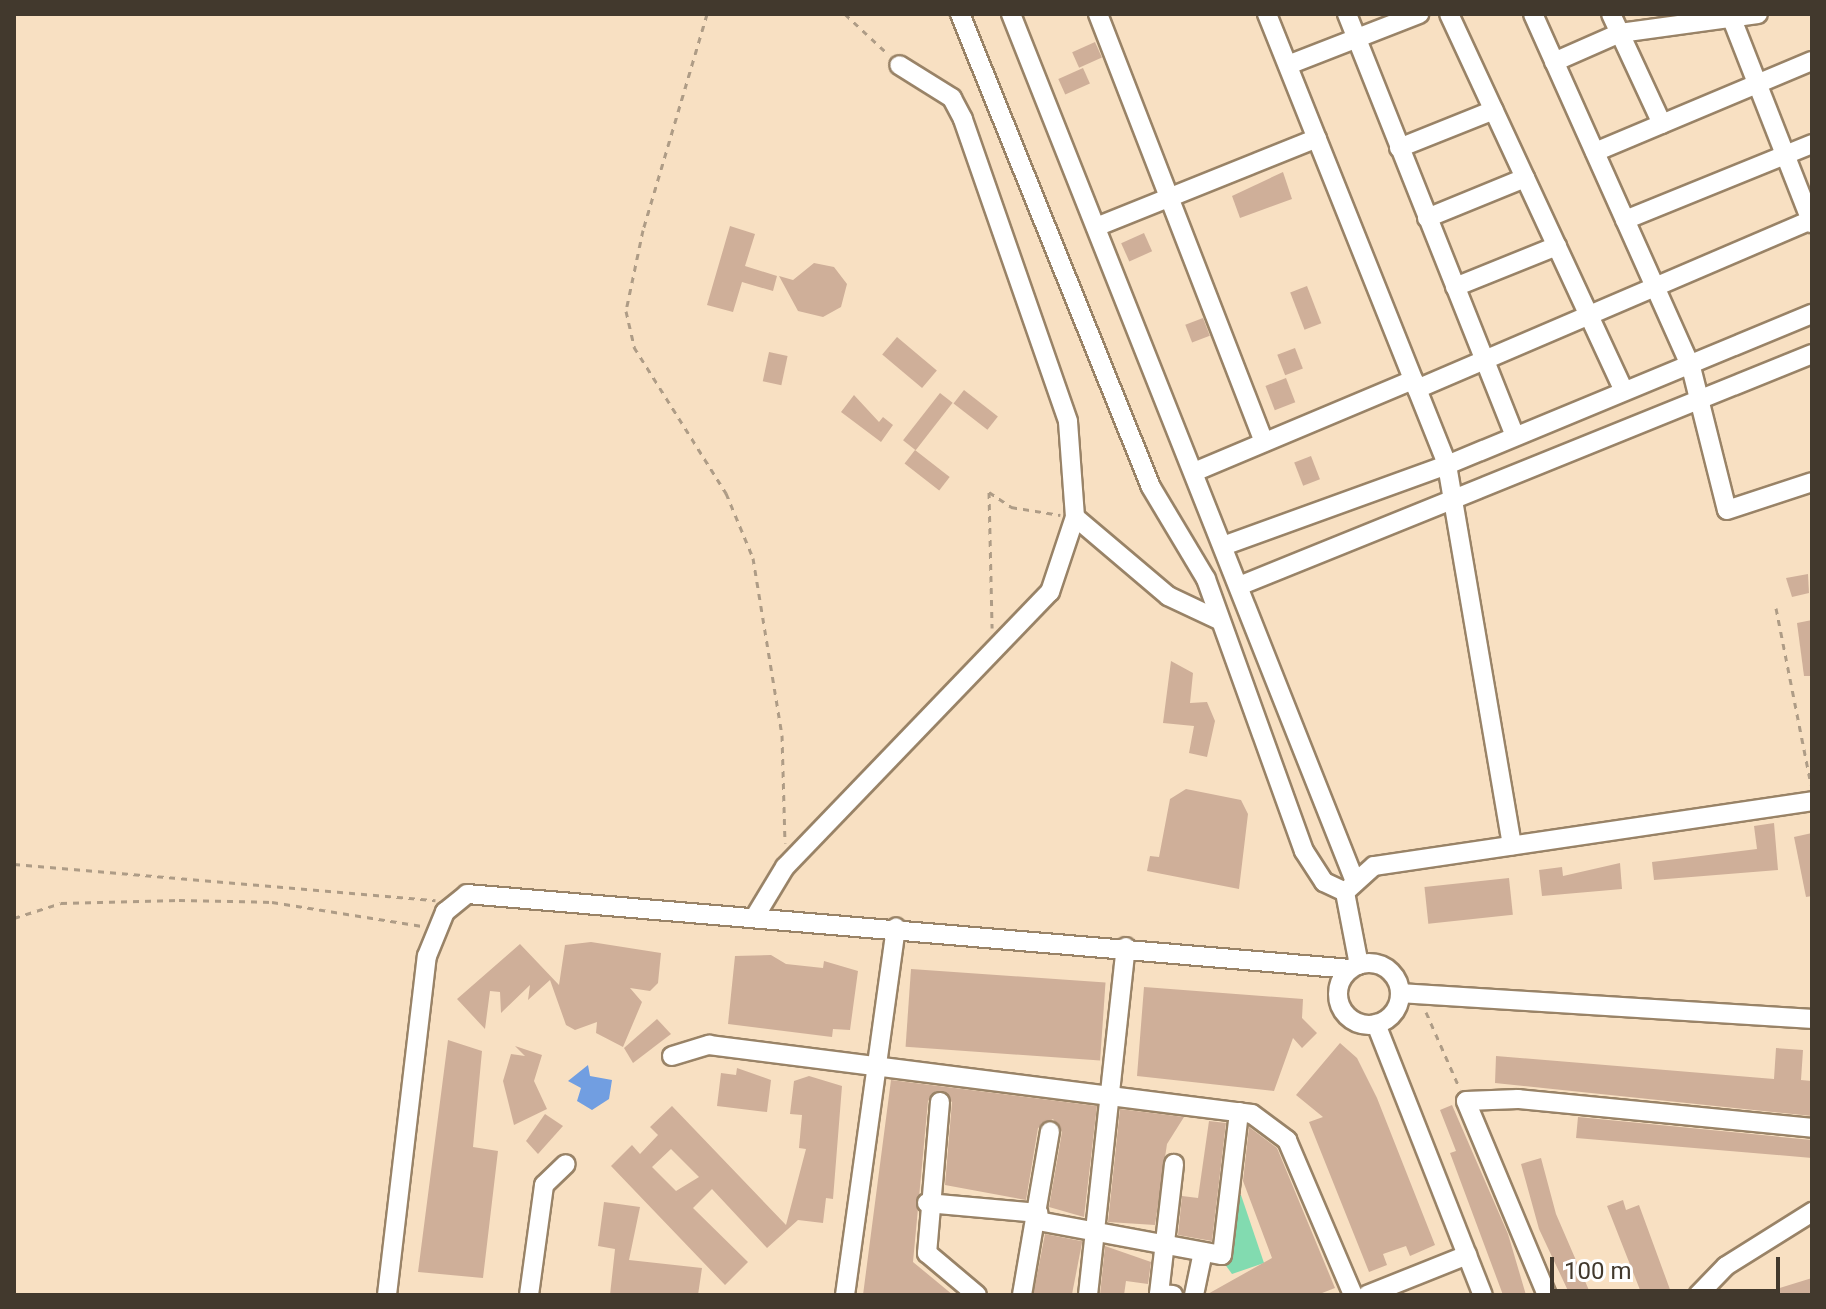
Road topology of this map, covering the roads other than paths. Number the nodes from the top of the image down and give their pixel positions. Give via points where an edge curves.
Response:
1 (960, 14) edge
2 (1011, 14) edge
3 (1098, 14) edge
4 (1267, 14) edge
5 (1347, 14) edge
6 (1419, 14) edge
7 (1449, 14) edge
8 (1533, 14) edge
9 (1611, 14) edge
10 (1758, 14) edge
11 (1730, 16) edge
12 (1620, 33) junction
13 (1357, 38) junction
14 (1812, 61) edge
15 (1554, 62) junction
16 (899, 65) road end
17 (1288, 65) junction
18 (1757, 84) junction
19 (1494, 110) junction
20 (1662, 124) junction
21 (1317, 138) junction
22 (1812, 144) edge
23 (1399, 148) junction
24 (1595, 152) junction
25 (1785, 155) junction
26 (1525, 178) junction
27 (1166, 199) junction
28 (1427, 218) junction
29 (1625, 220) junction
30 (1812, 221) edge
31 (1096, 227) junction
32 (1557, 246) junction
33 (1455, 287) junction
34 (1656, 288) junction
35 (1812, 314) edge
36 (1590, 318) junction
37 (1812, 354) edge
38 (1484, 360) junction
39 (1691, 367) junction
40 (1415, 384) junction
41 (1623, 389) junction
42 (1697, 401) junction
43 (1514, 434) junction
44 (1264, 442) junction
45 (1447, 465) junction
46 (1194, 472) junction
47 (1812, 482) edge
48 (1453, 502) junction
49 (1075, 517) junction
50 (1223, 546) junction
51 (1239, 586) junction
52 (1219, 620) junction
53 (1812, 801) edge
54 (1512, 845) junction
55 (1350, 886) junction
56 (756, 915) junction
57 (896, 928) junction
58 (1126, 947) junction
59 (1355, 967) junction
60 (1400, 993) junction
61 (1812, 1019) edge
62 (1376, 1024) junction
63 (672, 1056) dead end
64 (881, 1066) junction
65 (1114, 1097) junction
66 (940, 1102) dead end
67 (1239, 1112) junction
68 (1812, 1128) edge
69 (1050, 1131) dead end
70 (566, 1164) dead end
71 (1174, 1164) dead end
72 (927, 1203) junction
73 (1812, 1212) edge
74 (1038, 1217) junction
75 (1099, 1229) junction
76 (1166, 1240) junction
77 (1203, 1252) junction
78 (1467, 1255) junction
79 (387, 1295) edge
80 (529, 1295) edge
81 (845, 1295) edge
82 (977, 1295) edge
83 (1022, 1295) edge
84 (1088, 1295) edge
85 (1173, 1295) edge
86 (1194, 1295) edge
87 (1353, 1295) edge
88 (1367, 1295) edge
89 (1483, 1295) edge
90 (1547, 1295) edge
91 (1698, 1295) edge

1 - 52 street via 1151,487 1206,579
2 - 31 street
3 - 27 street
4 - 17 street
5 - 13 street
6 - 13 street
7 - 19 street
8 - 15 street
9 - 12 street
10 - 11 street
11 - 12 street
11 - 18 street
12 - 15 street
12 - 20 street
13 - 17 street
13 - 23 street
14 - 18 street
15 - 24 street
16 - 49 street via 952,98 963,119 1068,421
17 - 21 street
18 - 20 street
18 - 25 street
19 - 23 street
19 - 26 street
20 - 24 street
21 - 27 street
21 - 40 street
22 - 25 street
23 - 28 street
24 - 29 street
25 - 29 street
25 - 30 street
26 - 28 street
26 - 32 street
27 - 31 street
27 - 44 street
28 - 33 street
29 - 34 street
30 - 34 street
31 - 46 street
32 - 33 street
32 - 36 street
33 - 38 street
34 - 36 street
34 - 39 street
35 - 39 street
36 - 38 street
36 - 41 street
37 - 42 street
38 - 40 street
38 - 43 street
39 - 41 street
39 - 42 street
40 - 44 street
40 - 45 street
41 - 43 street
42 - 47 street via 1727,510
42 - 48 street
43 - 45 street
44 - 46 street
45 - 48 street
45 - 50 street
46 - 50 street
48 - 51 street
48 - 54 street
49 - 52 street via 1168,596
49 - 56 street via 1050,592 785,867
50 - 51 street
51 - 55 street
52 - 55 street via 1304,851 1324,882
53 - 54 street
54 - 55 street via 1386,863
55 - 59 street
56 - 57 street
56 - 79 street via 483,891 454,902 436,929
57 - 58 street
57 - 64 street
58 - 59 street
58 - 65 street
59 - 60 street via 1383,966
59 - 62 street via 1340,982 1341,1007 1359,1023
60 - 61 street
60 - 62 street via 1391,1016
62 - 78 street
63 - 64 street via 709,1045
64 - 65 street
64 - 81 street
65 - 67 street
65 - 75 street
66 - 72 street
67 - 77 street via 1223,1252
67 - 87 street via 1266,1120 1287,1140
68 - 90 street via 1518,1099 1466,1101
69 - 74 street
70 - 80 street via 544,1185
71 - 76 street
72 - 74 street
72 - 82 street via 930,1261
73 - 91 street via 1726,1266
74 - 75 street
74 - 83 street
75 - 76 street
75 - 84 street
76 - 77 street
76 - 85 street via 1159,1294
77 - 86 street
78 - 88 street
78 - 89 street

